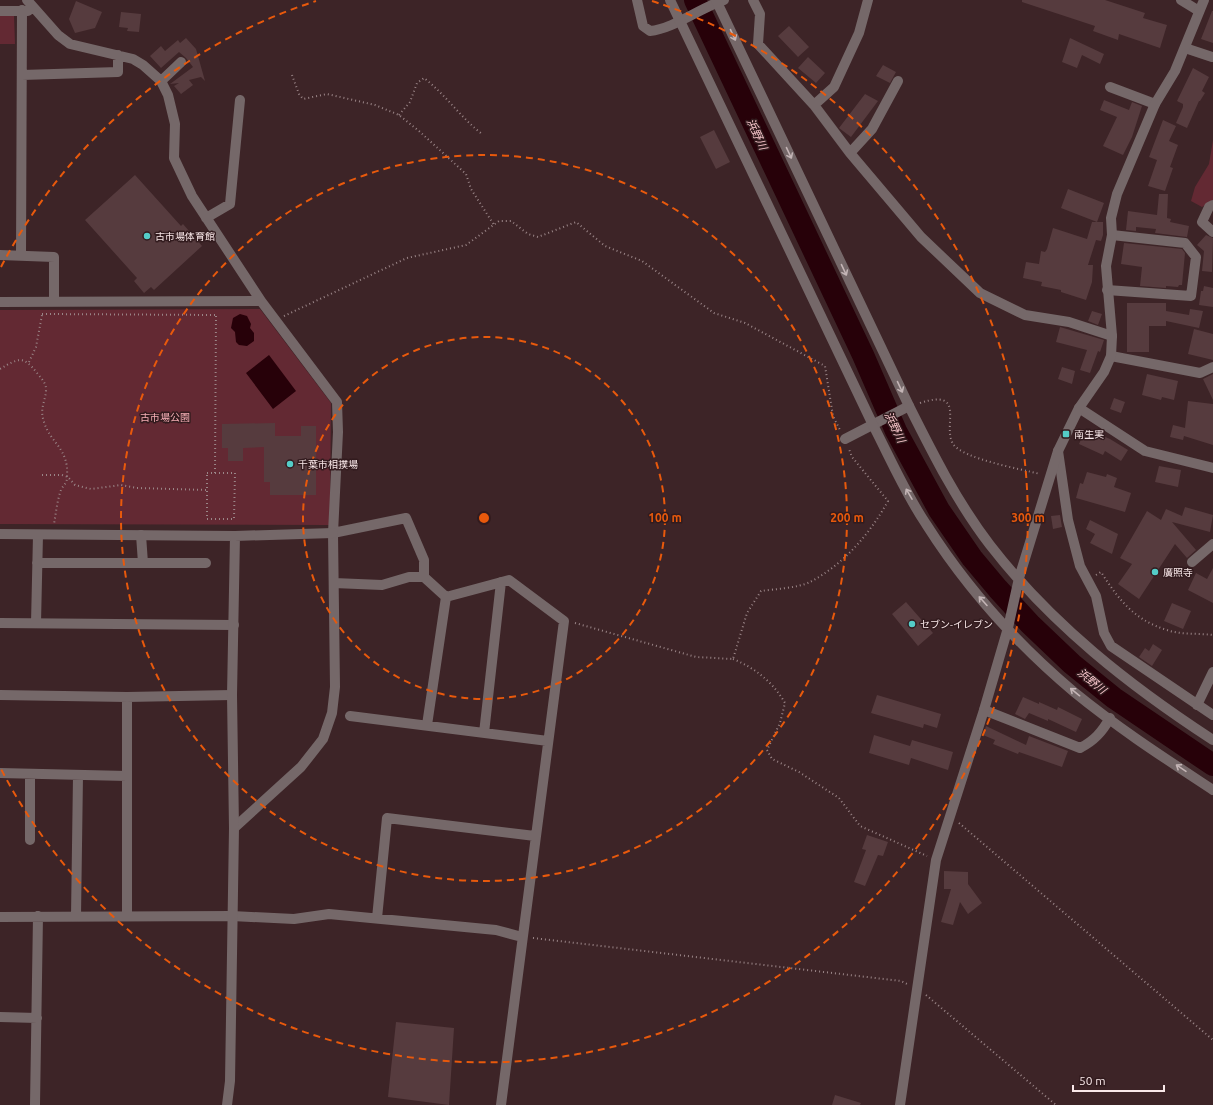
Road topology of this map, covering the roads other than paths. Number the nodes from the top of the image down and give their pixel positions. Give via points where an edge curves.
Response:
1 (27, 0) edge
2 (638, 0) edge
3 (670, 0) edge
4 (753, 0) edge
5 (868, 0) edge
6 (1181, 0) edge
7 (1204, 0) edge
8 (719, 1) edge
9 (22, 10) junction
10 (0, 11) edge
11 (37, 11) junction
12 (1199, 11) junction
13 (680, 20) junction
14 (1185, 48) junction
15 (118, 55) junction
16 (1212, 56) dead end
17 (181, 62) dead end
18 (22, 75) junction
19 (161, 81) junction
20 (898, 81) dead end
21 (1110, 87) dead end
22 (240, 100) dead end
23 (1155, 104) junction
24 (814, 105) junction
25 (850, 153) junction
26 (1213, 205) edge
27 (206, 218) junction
28 (1213, 232) edge
29 (1112, 235) junction
30 (0, 255) edge
31 (21, 256) junction
32 (1107, 290) junction
33 (261, 301) junction
34 (0, 302) edge
35 (49, 302) junction
36 (1112, 336) junction
37 (1111, 356) junction
38 (1213, 367) edge
39 (909, 406) junction
40 (1079, 408) junction
41 (873, 425) junction
42 (845, 439) road end
43 (1058, 451) junction
44 (1213, 468) edge
45 (333, 533) junction
46 (0, 534) edge
47 (38, 535) junction
48 (141, 535) junction
49 (235, 536) junction
50 (1213, 544) edge
51 (1192, 562) dead end
52 (37, 563) junction
53 (144, 563) junction
54 (206, 563) dead end
55 (424, 577) junction
56 (1019, 578) junction
57 (501, 582) junction
58 (334, 583) junction
59 (446, 597) junction
60 (0, 623) edge
61 (36, 623) junction
62 (234, 625) junction
63 (1008, 628) junction
64 (1111, 646) junction
65 (1101, 660) junction
66 (1213, 672) edge
67 (0, 695) edge
68 (232, 695) junction
69 (127, 697) junction
70 (1197, 705) junction
71 (984, 710) junction
72 (350, 716) dead end
73 (1213, 716) edge
74 (1110, 718) junction
75 (428, 725) junction
76 (484, 733) junction
77 (548, 740) junction
78 (1213, 740) edge
79 (0, 773) edge
80 (30, 774) junction
81 (78, 776) junction
82 (126, 776) junction
83 (1213, 790) edge
84 (234, 828) junction
85 (535, 836) junction
86 (30, 840) dead end
87 (38, 916) junction
88 (76, 916) junction
89 (127, 916) junction
90 (232, 916) junction
91 (0, 917) edge
92 (376, 918) junction
93 (522, 937) junction
94 (0, 1017) edge
95 (37, 1018) junction
96 (35, 1105) edge
97 (227, 1105) edge
98 (501, 1105) edge
99 (900, 1105) edge

1 - 11 street
2 - 13 street via 643,26 650,31 662,30
3 - 13 street
4 - 24 street via 760,14 758,44
5 - 24 street via 859,33 834,87
6 - 12 street
7 - 12 street
8 - 13 street
8 -> 39 street
9 - 10 street
9 - 11 street
9 - 18 street
11 - 15 street via 58,35 70,44
12 - 14 street
13 - 41 street
14 - 16 street
14 - 23 street
15 - 18 street via 118,72
15 - 19 street via 138,62
17 - 19 street
18 - 31 street
19 - 27 street via 174,116 174,158
20 - 25 street via 872,129
21 - 23 street
22 - 27 street via 230,204
23 - 29 street via 1117,194 1111,218
24 - 25 street
25 - 36 street via 921,237 980,293 1025,315 1069,322
26 - 28 street via 1209,207 1202,222
27 - 33 street
29 - 32 street via 1106,266
29 - 32 street via 1185,243 1196,257 1191,296
30 - 31 street
31 - 35 street via 54,256
32 - 36 street
33 - 35 street
33 - 45 street via 337,402
34 - 35 street
36 - 37 street
37 - 38 street via 1200,373
37 - 40 street via 1104,372
39 - 41 street
39 - 56 street via 958,498 990,545
40 - 43 street
40 - 44 street via 1145,451
41 - 42 street
63 -> 41 street via 976,594 925,524
43 - 56 street
43 - 64 street via 1068,520 1080,566 1096,596 1104,633
45 - 49 street
45 - 55 street via 406,518 424,560
45 - 58 street
46 - 47 street
47 - 48 street
47 - 52 street
48 - 49 street
48 - 53 street
49 - 62 street
50 - 51 street
52 - 53 street
52 - 61 street
53 - 54 street
55 - 58 street via 409,577 382,585
55 - 59 street
56 - 63 street
56 - 65 street via 1072,634
57 - 59 street
57 - 76 street
57 - 77 street via 509,580 564,621
58 - 84 street via 335,687 332,713 323,739 301,767
59 - 75 street
60 - 61 street
61 - 62 street
62 - 68 street
63 - 71 street
74 -> 63 street via 1040,662
64 - 65 street
64 - 70 street
65 - 78 street
66 - 70 street
67 - 69 street
68 - 69 street
68 - 84 street
69 - 82 street
70 - 73 street
71 - 74 street via 1080,748 1092,742 1103,731
71 - 99 street via 936,860
72 - 75 street
83 -> 74 street
75 - 76 street
76 - 77 street
77 - 85 street
79 - 80 street
80 - 81 street
80 - 86 street
81 - 82 street
81 - 88 street
82 - 89 street
84 - 90 street
85 - 92 street via 387,818
85 - 93 street
87 - 88 street
87 - 91 street
87 - 95 street
88 - 89 street
89 - 90 street
90 - 92 street via 294,919 330,914
90 - 97 street
92 - 93 street via 496,930
93 - 98 street
94 - 95 street
95 - 96 street

